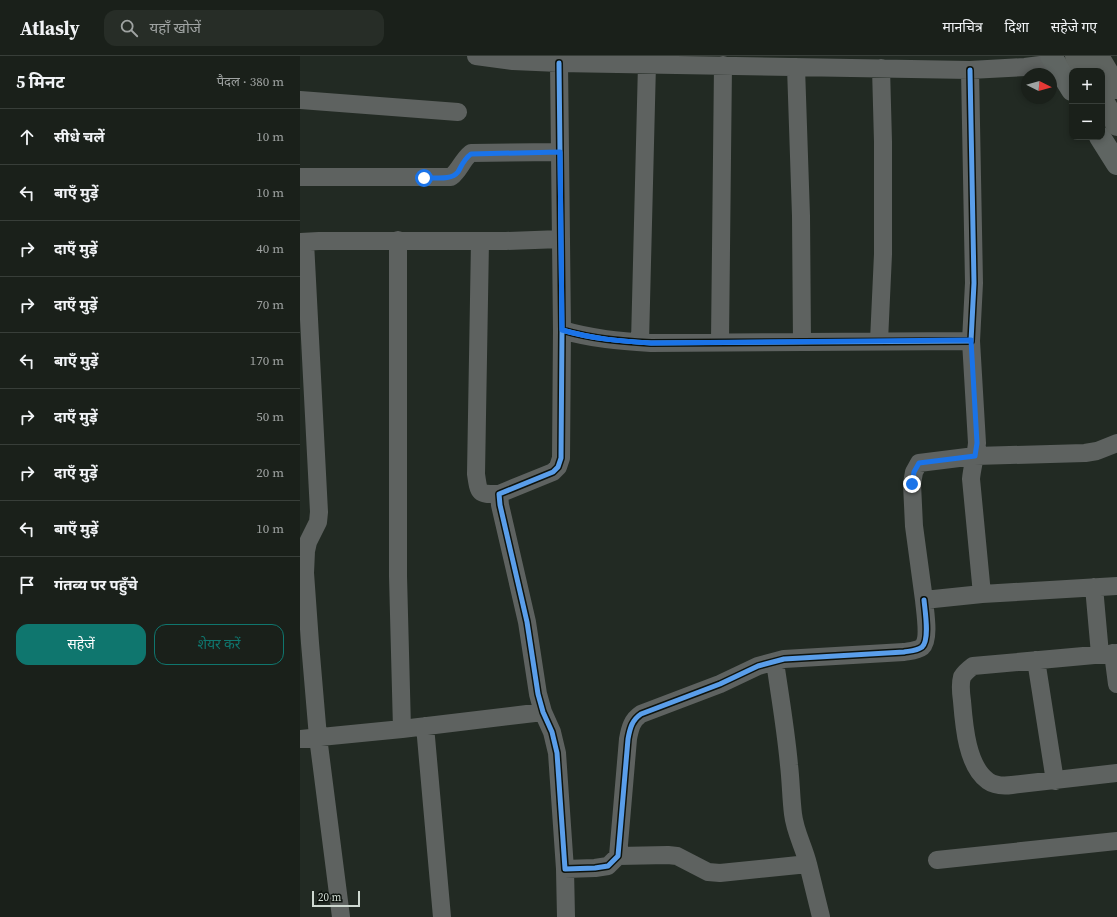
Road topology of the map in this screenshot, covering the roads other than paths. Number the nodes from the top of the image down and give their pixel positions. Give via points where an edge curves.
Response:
1 (476, 56) edge
2 (1076, 56) edge
3 (1098, 56) edge
4 (1053, 59) edge
5 (1022, 62) edge
6 (559, 63) junction
7 (647, 64) junction
8 (723, 66) junction
9 (796, 67) junction
10 (881, 68) junction
11 (1083, 68) edge
12 (970, 70) junction
13 (1069, 85) edge
14 (1117, 88) edge
15 (300, 100) edge
16 (1104, 104) edge
17 (458, 112) dead end
18 (1117, 125) edge
19 (1102, 140) edge
20 (560, 152) junction
21 (1117, 164) edge
22 (300, 177) edge
23 (561, 239) junction
24 (398, 240) junction
25 (480, 241) junction
26 (303, 242) edge
27 (562, 330) junction
28 (971, 340) junction
29 (720, 341) junction
30 (879, 341) junction
31 (640, 342) junction
32 (802, 342) junction
33 (1117, 443) edge
34 (975, 456) junction
35 (500, 494) junction
36 (1117, 586) edge
37 (1094, 587) junction
38 (982, 594) junction
39 (924, 600) junction
40 (1110, 653) edge
41 (1036, 660) junction
42 (775, 662) junction
43 (1117, 684) edge
44 (544, 712) junction
45 (425, 726) junction
46 (402, 729) junction
47 (318, 737) junction
48 (300, 739) edge
49 (1117, 773) edge
50 (1055, 781) junction
51 (1117, 841) edge
52 (618, 856) junction
53 (937, 860) dead end
54 (808, 864) junction
55 (565, 869) junction
56 (341, 917) edge
57 (442, 917) edge
58 (566, 917) edge
59 (821, 917) edge

1 - 6 street
2 - 11 main road
3 - 14 main road
4 - 5 street
4 - 13 street
5 - 12 street
6 - 7 street
6 - 20 street
7 - 8 street
7 - 31 street
8 - 9 street
8 - 29 street
9 - 10 street
9 - 32 street via 801,200
10 - 12 street
10 - 30 street via 883,254
12 - 28 street via 974,283
15 - 17 street
16 - 18 main road
19 - 21 street
20 - 22 street via 471,154 452,177
20 - 23 street
23 - 25 street
23 - 27 street
24 - 25 street
24 - 26 street
24 - 46 street via 398,576
25 - 35 street via 476,474 479,491
26 - 47 street via 319,512 318,522 308,542 305,573
27 - 31 street via 585,337
27 - 35 street via 561,458 558,467 553,472
28 - 30 street
28 - 34 street via 977,443
29 - 31 street
29 - 32 street
30 - 32 street
33 - 34 street via 1097,451 1078,454
34 - 38 street via 971,479
34 - 39 street via 919,463 914,472 914,526
35 - 44 street via 500,505 527,622 538,694
36 - 37 street
37 - 38 street
37 - 40 street
38 - 39 street
39 - 42 street via 927,638 920,648 904,652 817,656
40 - 41 street
40 - 43 street
41 - 50 street
41 - 50 street via 973,666 965,672 961,690 963,721 976,768 990,783 1000,786
42 - 52 street via 758,666 637,717 628,739
42 - 54 street via 793,814
44 - 45 street
44 - 55 street via 557,753
45 - 46 street
45 - 57 street
46 - 47 street
47 - 48 street
47 - 56 street
49 - 50 street
51 - 53 street
52 - 54 street via 677,856 708,872 720,873
52 - 55 street via 608,866
54 - 59 street
55 - 58 street

